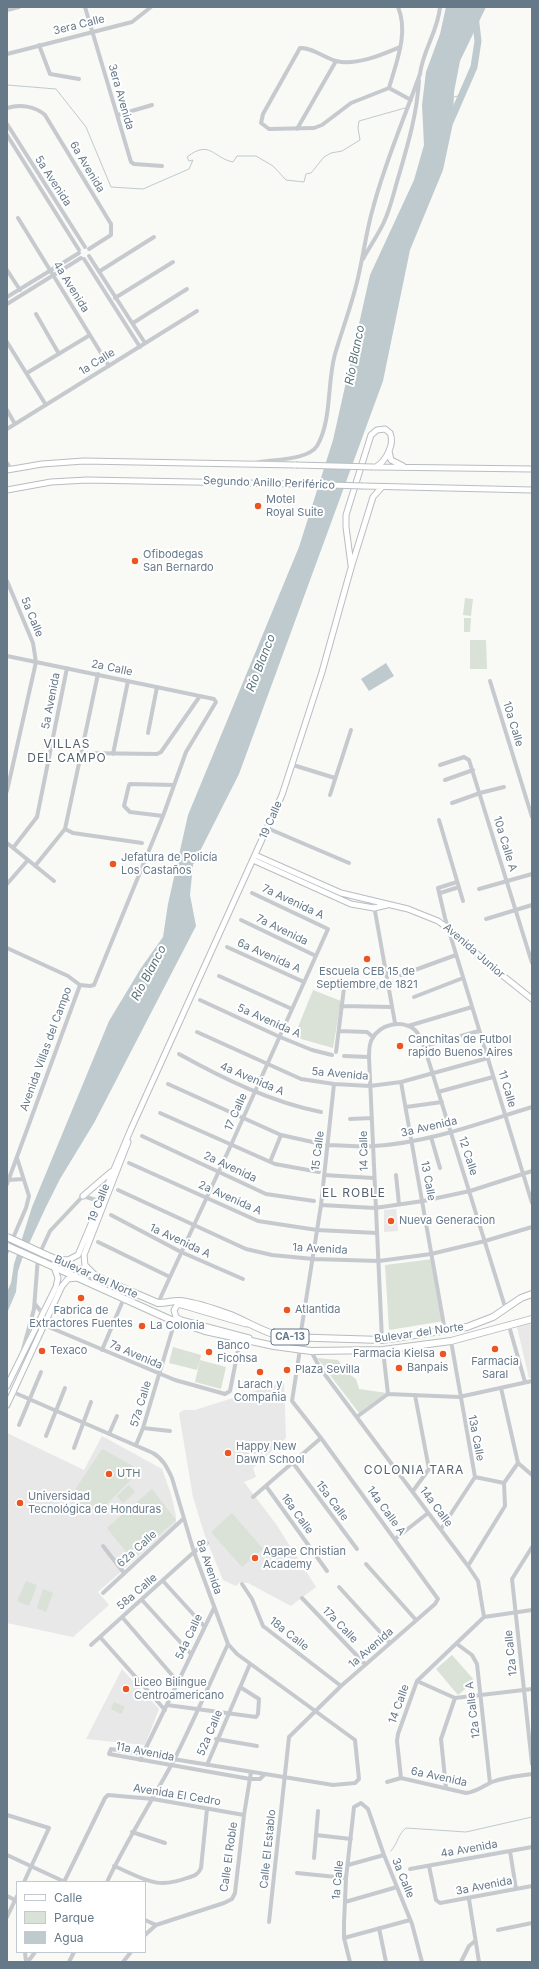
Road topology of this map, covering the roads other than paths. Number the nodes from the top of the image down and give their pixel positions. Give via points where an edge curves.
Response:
1 (19, 7) edge
2 (85, 7) edge
3 (151, 7) edge
4 (398, 7) edge
5 (440, 7) edge
6 (7, 10) edge
7 (92, 31) junction
8 (39, 45) junction
9 (400, 48) junction
10 (7, 54) edge
11 (336, 61) junction
12 (420, 74) junction
13 (79, 79) dead end
14 (389, 88) junction
15 (411, 100) junction
16 (152, 105) dead end
17 (7, 108) edge
18 (118, 116) junction
19 (7, 124) edge
20 (297, 129) junction
21 (7, 135) edge
22 (23, 150) junction
23 (18, 153) junction
24 (162, 166) dead end
25 (55, 200) junction
26 (50, 203) junction
27 (18, 218) dead end
28 (154, 237) dead end
29 (87, 248) junction
30 (79, 251) junction
31 (89, 256) junction
32 (83, 258) junction
33 (173, 262) dead end
34 (361, 262) junction
35 (7, 270) edge
36 (49, 271) junction
37 (100, 271) junction
38 (52, 276) junction
39 (19, 289) junction
40 (187, 289) dead end
41 (22, 294) junction
42 (7, 297) edge
43 (116, 297) junction
44 (111, 300) junction
45 (7, 304) edge
46 (197, 311) dead end
47 (36, 314) dead end
48 (133, 323) junction
49 (90, 335) junction
50 (7, 342) edge
51 (145, 343) junction
52 (140, 347) junction
53 (59, 354) junction
54 (109, 366) junction
55 (27, 374) junction
56 (46, 405) junction
57 (7, 410) edge
58 (15, 424) junction
59 (7, 429) edge
60 (389, 451) junction
61 (7, 463) edge
62 (246, 465) junction
63 (375, 467) junction
64 (407, 467) junction
65 (9, 470) edge
66 (532, 470) edge
67 (365, 486) junction
68 (382, 487) junction
69 (7, 490) edge
70 (532, 490) edge
71 (373, 497) junction
72 (351, 568) junction
73 (7, 581) edge
74 (7, 656) edge
75 (36, 662) junction
76 (67, 668) junction
77 (98, 674) junction
78 (128, 681) junction
79 (490, 682) dead end
80 (157, 689) junction
81 (200, 696) junction
82 (214, 699) joint
83 (351, 730) dead end
84 (148, 733) dead end
85 (82, 753) junction
86 (113, 754) junction
87 (440, 764) dead end
88 (293, 765) junction
89 (473, 770) junction
90 (335, 778) junction
91 (445, 780) dead end
92 (174, 785) junction
93 (504, 787) dead end
94 (7, 791) edge
95 (480, 793) junction
96 (330, 795) dead end
97 (452, 803) dead end
98 (530, 806) edge
99 (163, 816) junction
100 (532, 817) edge
101 (439, 820) dead end
102 (268, 828) junction
103 (65, 829) junction
104 (7, 843) edge
105 (142, 843) dead end
106 (13, 848) junction
107 (256, 855) junction
108 (28, 860) junction
109 (253, 860) junction
110 (349, 863) dead end
111 (36, 866) junction
112 (532, 874) edge
113 (507, 881) junction
114 (54, 882) dead end
115 (7, 884) edge
116 (458, 884) junction
117 (479, 889) dead end
118 (252, 893) dead end
119 (373, 900) junction
120 (463, 901) dead end
121 (390, 905) junction
122 (532, 905) edge
123 (374, 908) junction
124 (516, 910) junction
125 (486, 919) dead end
126 (240, 920) dead end
127 (327, 927) joint
128 (447, 927) junction
129 (227, 947) dead end
130 (7, 948) edge
131 (456, 955) junction
132 (316, 956) junction
133 (532, 963) edge
134 (219, 976) dead end
135 (401, 976) dead end
136 (463, 978) junction
137 (304, 982) junction
138 (80, 985) junction
139 (389, 987) junction
140 (414, 997) dead end
141 (532, 999) edge
142 (200, 1000) dead end
143 (341, 1006) junction
144 (392, 1007) junction
145 (472, 1007) junction
146 (292, 1009) junction
147 (395, 1023) junction
148 (408, 1026) junction
149 (479, 1030) junction
150 (339, 1031) junction
151 (197, 1032) dead end
152 (280, 1037) junction
153 (373, 1037) junction
154 (424, 1046) junction
155 (179, 1054) dead end
156 (344, 1056) dead end
157 (369, 1057) junction
158 (488, 1058) junction
159 (268, 1064) junction
160 (433, 1073) junction
161 (493, 1077) junction
162 (401, 1082) junction
163 (168, 1084) dead end
164 (334, 1084) junction
165 (370, 1086) junction
166 (255, 1092) junction
167 (438, 1092) junction
168 (442, 1102) junction
169 (406, 1107) junction
170 (532, 1107) edge
171 (321, 1112) dead end
172 (160, 1113) dead end
173 (505, 1115) junction
174 (243, 1118) junction
175 (372, 1118) junction
176 (350, 1119) dead end
177 (131, 1129) junction
178 (451, 1132) junction
179 (281, 1135) junction
180 (142, 1136) dead end
181 (431, 1137) junction
182 (411, 1141) junction
183 (317, 1143) dead end
184 (231, 1145) junction
185 (327, 1145) junction
186 (373, 1146) junction
187 (17, 1158) junction
188 (270, 1162) junction
189 (129, 1163) dead end
190 (440, 1168) dead end
191 (113, 1170) junction
192 (532, 1171) edge
193 (218, 1172) junction
194 (319, 1172) dead end
195 (523, 1174) junction
196 (396, 1175) dead end
197 (324, 1176) junction
198 (374, 1178) junction
199 (23, 1179) junction
200 (8, 1182) edge
201 (118, 1190) dead end
202 (470, 1190) junction
203 (83, 1196) junction
204 (206, 1197) junction
205 (314, 1201) dead end
206 (423, 1201) junction
207 (102, 1202) junction
208 (532, 1203) edge
209 (399, 1204) junction
210 (321, 1205) junction
211 (375, 1208) junction
212 (111, 1215) dead end
213 (195, 1225) junction
214 (532, 1227) edge
215 (317, 1230) junction
216 (377, 1233) junction
217 (7, 1237) edge
218 (485, 1241) junction
219 (98, 1242) dead end
220 (7, 1246) edge
221 (7, 1252) edge
222 (181, 1252) junction
223 (431, 1254) junction
224 (54, 1259) junction
225 (313, 1259) junction
226 (379, 1261) junction
227 (54, 1267) junction
228 (96, 1277) junction
229 (170, 1277) junction
230 (80, 1279) junction
231 (243, 1279) dead end
232 (58, 1280) junction
233 (64, 1283) junction
234 (532, 1294) edge
235 (124, 1298) junction
236 (532, 1298) edge
237 (34, 1303) junction
238 (158, 1303) junction
239 (506, 1310) junction
240 (43, 1314) junction
241 (532, 1318) edge
242 (175, 1321) junction
243 (44, 1325) junction
244 (509, 1326) junction
245 (467, 1327) junction
246 (445, 1331) junction
247 (273, 1335) junction
248 (300, 1338) junction
249 (240, 1340) junction
250 (382, 1340) junction
251 (451, 1341) junction
252 (274, 1346) junction
253 (300, 1349) junction
254 (102, 1350) junction
255 (383, 1350) junction
256 (311, 1351) junction
257 (366, 1351) junction
258 (31, 1352) junction
259 (21, 1355) junction
260 (42, 1372) dead end
261 (159, 1374) junction
262 (532, 1381) edge
263 (525, 1382) junction
264 (7, 1386) edge
265 (65, 1388) dead end
266 (501, 1388) junction
267 (13, 1392) junction
268 (388, 1394) junction
269 (415, 1395) junction
270 (459, 1397) junction
271 (30, 1400) junction
272 (91, 1402) dead end
273 (7, 1405) edge
274 (56, 1411) junction
275 (117, 1416) dead end
276 (358, 1416) junction
277 (84, 1423) junction
278 (19, 1425) dead end
279 (143, 1428) junction
280 (170, 1431) dead end
281 (109, 1434) junction
282 (46, 1436) dead end
283 (321, 1438) junction
284 (136, 1446) junction
285 (74, 1448) dead end
286 (293, 1463) junction
287 (518, 1463) junction
288 (532, 1475) edge
289 (475, 1478) junction
290 (504, 1483) junction
291 (266, 1486) junction
292 (413, 1491) junction
293 (254, 1497) dead end
294 (428, 1513) junction
295 (183, 1519) junction
296 (441, 1529) junction
297 (395, 1539) junction
298 (208, 1543) dead end
299 (104, 1546) dead end
300 (532, 1547) edge
301 (357, 1549) dead end
302 (194, 1552) junction
303 (366, 1564) dead end
304 (468, 1566) junction
305 (327, 1571) dead end
306 (124, 1573) junction
307 (163, 1581) junction
308 (242, 1584) dead end
309 (339, 1587) dead end
310 (103, 1593) dead end
311 (302, 1598) dead end
312 (438, 1599) joint
313 (142, 1600) junction
314 (214, 1608) junction
315 (532, 1610) edge
316 (516, 1612) junction
317 (122, 1617) junction
318 (484, 1617) junction
319 (416, 1620) junction
320 (204, 1626) junction
321 (100, 1637) junction
322 (390, 1643) junction
323 (228, 1644) junction
324 (457, 1644) junction
325 (91, 1645) dead end
326 (192, 1654) junction
327 (250, 1664) junction
328 (365, 1664) junction
329 (417, 1681) junction
330 (178, 1682) junction
331 (341, 1686) junction
332 (240, 1687) junction
333 (532, 1689) edge
334 (524, 1690) junction
335 (481, 1694) junction
336 (455, 1698) junction
337 (167, 1705) junction
338 (198, 1708) junction
339 (165, 1710) junction
340 (315, 1710) junction
341 (228, 1713) junction
342 (216, 1740) junction
343 (257, 1746) dead end
344 (144, 1754) junction
345 (140, 1760) junction
346 (174, 1760) junction
347 (532, 1764) edge
348 (206, 1765) junction
349 (170, 1766) junction
350 (251, 1772) junction
351 (532, 1774) edge
352 (264, 1775) junction
353 (284, 1777) junction
354 (401, 1778) junction
355 (250, 1779) junction
356 (358, 1782) joint
357 (387, 1782) dead end
358 (490, 1783) junction
359 (446, 1788) junction
360 (153, 1799) junction
361 (361, 1803) joint
362 (207, 1809) junction
363 (318, 1811) dead end
364 (244, 1815) junction
365 (7, 1816) edge
366 (132, 1832) junction
367 (316, 1835) junction
368 (350, 1838) junction
369 (165, 1843) dead end
370 (532, 1847) edge
371 (510, 1851) junction
372 (7, 1855) edge
373 (384, 1855) junction
374 (314, 1858) dead end
375 (32, 1865) junction
376 (348, 1865) junction
377 (114, 1866) junction
378 (429, 1866) junction
379 (410, 1869) dead end
380 (298, 1873) dead end
381 (346, 1878) junction
382 (24, 1881) edge
383 (62, 1881) edge
384 (64, 1881) edge
385 (107, 1881) edge
386 (532, 1886) edge
387 (397, 1887) junction
388 (516, 1889) junction
389 (7, 1896) edge
390 (16, 1898) edge
391 (469, 1899) junction
392 (345, 1902) junction
393 (7, 1918) edge
394 (146, 1920) edge
395 (410, 1920) junction
396 (269, 1922) dead end
397 (532, 1923) edge
398 (156, 1925) junction
399 (378, 1928) junction
400 (498, 1930) dead end
401 (146, 1934) edge
402 (344, 1938) junction
403 (475, 1940) junction
404 (34, 1953) edge
405 (74, 1953) edge
406 (129, 1953) edge
407 (26, 1961) edge
408 (69, 1962) edge
409 (123, 1962) edge
410 (350, 1962) edge
411 (386, 1962) edge
412 (422, 1962) edge
413 (461, 1962) edge
414 (479, 1962) edge

1 - 6 street
2 - 7 street, 3era Avenida
3 - 7 street, 3era Calle via 132,22
4 - 9 street via 403,26
5 - 12 street via 422,60
7 - 8 street, 3era Calle
7 - 18 street, 3era Avenida
8 - 10 street, 3era Calle
8 - 13 street via 50,74
9 - 11 street via 363,60
9 - 14 street
11 - 20 street
11 - 20 street via 303,47 298,49 260,120 262,126 269,129
12 - 15 street
12 - 34 street via 417,110 391,205
14 - 15 street
14 - 20 street via 351,103 322,125
15 - 34 street via 373,208
16 - 18 street
17 - 29 street, 6a Avenida via 21,106 36,109 45,115 111,224 111,235
18 - 24 street, 3era Avenida via 131,162
19 - 22 street, 5a Avenida
21 - 23 street, 5a Avenida
22 - 23 street
22 - 25 street, 5a Avenida
23 - 26 street, 5a Avenida
25 - 26 street
25 - 29 street, 5a Avenida
26 - 30 street, 5a Avenida
27 - 36 street, 4a Avenida
28 - 37 street
29 - 30 street
29 - 31 street
30 - 32 street, 5a Avenida
30 - 36 street
31 - 32 street
31 - 37 street
32 - 38 street
32 - 44 street
33 - 43 street
34 - 62 street via 335,355 326,420 317,446 300,456
35 - 39 street
36 - 38 street, 4a Avenida
36 - 39 street
37 - 43 street
38 - 41 street
38 - 49 street, 4a Avenida
39 - 41 street
39 - 42 street
40 - 48 street
41 - 45 street
43 - 44 street
43 - 48 street
44 - 52 street
46 - 51 street, 1a Calle
47 - 53 street
48 - 51 street
49 - 53 street
49 - 54 street, 4a Avenida
50 - 55 street
51 - 52 street, 1a Calle
52 - 54 street, 1a Calle
53 - 55 street
54 - 56 street, 1a Calle
55 - 56 street
56 - 58 street, 1a Calle
57 - 58 street
58 - 59 street, 1a Calle
60 - 63 main road via 383,462
60 - 64 main road via 393,461
60 - 72 main road via 392,441 390,433 385,429 376,430 370,438 346,515
61 - 65 street
62 - 63 main road, Segundo Anillo Periférico, bridge
62 - 65 main road, Segundo Anillo Periférico via 84,461 42,464
63 - 64 main road, Segundo Anillo Periférico
64 - 66 main road, Segundo Anillo Periférico
67 - 68 main road, Segundo Anillo Periférico
67 - 69 main road, Segundo Anillo Periférico, bridge via 87,480 51,482
67 - 71 main road
68 - 70 main road, Segundo Anillo Periférico
68 - 71 main road, 19 Calle
71 - 72 main road, 19 Calle
72 - 88 main road, 19 Calle
73 - 75 street, 5a Calle via 33,643
74 - 75 street, 2a Calle
75 - 76 street, 2a Calle
75 - 94 street
76 - 77 street, 2a Calle
76 - 106 street, 5a Avenida via 38,817
77 - 78 street, 2a Calle
77 - 85 street
78 - 80 street, 2a Calle
78 - 86 street
79 - 98 street, 10a Calle
80 - 81 street, 2a Calle
80 - 84 street
81 - 82 street, 2a Calle
81 - 86 street via 161,752
82 - 92 street, Avenida Villas del Campo via 216,704 186,752
83 - 90 street
85 - 86 street
85 - 103 street
87 - 89 street, 10a Calle A via 464,757 469,760
88 - 90 street
88 - 102 main road, 19 Calle
89 - 91 street
89 - 95 street, 10a Calle A
90 - 96 street
92 - 99 street, Avenida Villas del Campo
92 - 99 street via 129,785 124,806 126,809 130,812
93 - 95 street
95 - 97 street
95 - 113 street, 10a Calle A
98 - 100 street, 10a Calle
99 - 138 street, Avenida Villas del Campo via 94,985
101 - 116 street
102 - 107 main road, 19 Calle
102 - 110 street
103 - 105 street via 74,833
103 - 111 street
104 - 106 street
106 - 108 street
107 - 109 main road, 19 Calle
107 - 119 main road, Avenida Junior via 341,893
108 - 111 street
108 - 115 street
109 - 123 main road, Avenida Junior via 338,900
109 - 177 main road, 19 Calle
111 - 114 street
112 - 113 street
113 - 117 street
113 - 124 street, 10a Calle A
116 - 120 street
116 - 128 street, 11 Calle via 439,891
118 - 127 street, 7a Avenida A
119 - 121 main road, Avenida Junior
119 - 123 street
121 - 123 main road, Avenida Junior
121 - 128 main road, Avenida Junior via 419,912
122 - 124 street
123 - 139 street
124 - 125 street
124 - 133 street, 10a Calle A
126 - 132 street, 7a Avenida
127 - 132 street, 17 Calle
128 - 131 street, 11 Calle
128 - 141 main road, Avenida Junior
129 - 137 street, 6a Avenida A
130 - 138 street via 68,976
131 - 135 street
131 - 136 street, 11 Calle
132 - 137 street, 17 Calle
134 - 146 street
136 - 140 street
136 - 145 street, 11 Calle
137 - 146 street, 17 Calle
138 - 187 street, Avenida Villas del Campo
139 - 143 street via 346,987 343,990
139 - 144 street
142 - 152 street, 5a Avenida A
143 - 144 street
143 - 150 street
144 - 147 street
145 - 148 street
145 - 149 street, 11 Calle
146 - 152 street, 17 Calle
147 - 148 street
147 - 153 street via 383,1028
148 - 154 street, 12 Calle via 415,1030
149 - 154 street
149 - 158 street, 11 Calle
150 - 152 street, 5a Avenida A via 334,1054 312,1050
150 - 153 street via 367,1032
151 - 159 street, 5a Avenida
152 - 159 street, 17 Calle
153 - 157 street, 14 Calle
154 - 160 street, 12 Calle
155 - 166 street, 4a Avenida A
156 - 157 street
157 - 165 street, 14 Calle
158 - 160 street, 5a Avenida
158 - 161 street, 11 Calle
159 - 164 street, 5a Avenida via 301,1079
159 - 166 street, 17 Calle
160 - 162 street, 5a Avenida
160 - 167 street, 12 Calle
161 - 167 street
161 - 173 street, 11 Calle
162 - 165 street, 5a Avenida
162 - 169 street, 13 Calle
163 - 174 street
164 - 165 street, 5a Avenida
164 - 185 street, 15 Calle
165 - 175 street, 14 Calle
166 - 171 street, 4a Avenida A via 289,1105
166 - 174 street, 17 Calle
167 - 168 street, 12 Calle
168 - 169 street
168 - 178 street, 12 Calle
169 - 182 street, 13 Calle
170 - 173 street, 3a Avenida
172 - 184 street
173 - 178 street, 3a Avenida
173 - 195 street, 11 Calle
174 - 179 street
174 - 184 street, 17 Calle
175 - 176 street
175 - 186 street, 14 Calle
177 - 191 main road, 19 Calle
177 - 207 main road, 19 Calle via 126,1150
178 - 181 street, 3a Avenida
178 - 202 street, 12 Calle
179 - 183 street
179 - 188 street
180 - 193 street, 2a Avenida
181 - 182 street, 3a Avenida
181 - 190 street
182 - 186 street, 3a Avenida
182 - 206 street, 13 Calle
184 - 188 street
184 - 193 street, 17 Calle
185 - 186 street, 3a Avenida
185 - 197 street, 15 Calle
186 - 198 street, 14 Calle
187 - 199 street
187 - 200 street, Avenida Villas del Campo
188 - 194 street
189 - 204 street, 2a Avenida A
191 - 203 main road
191 - 207 main road, 19 Calle
192 - 195 street
193 - 204 street, 17 Calle
193 - 205 street, 2a Avenida via 266,1194
195 - 202 street
195 - 208 street, 11 Calle
196 - 209 street
197 - 198 street
197 - 210 street, 15 Calle
198 - 211 street, 14 Calle
199 - 200 street, Avenida Villas del Campo
199 - 221 street via 28,1192 26,1208
201 - 213 street, 1a Avenida
202 - 206 street
202 - 218 street, 12 Calle
203 - 207 street
203 - 237 street via 50,1231 38,1257
204 - 213 street, 17 Calle
204 - 215 street, 2a Avenida A via 258,1221
206 - 209 street
206 - 223 street, 13 Calle
207 - 224 main road, 19 Calle via 78,1255 68,1260
207 - 228 main road, 19 Calle via 84,1255 85,1265
209 - 211 street
210 - 211 street
210 - 215 street, 15 Calle
211 - 216 street, 14 Calle
212 - 222 street, 1a Avenida A
213 - 222 street, 17 Calle
213 - 225 street, 1a Avenida via 254,1252
214 - 218 street, 1a Avenida
215 - 216 street, 2a Avenida A
215 - 225 street, 15 Calle
216 - 226 street, 14 Calle
217 - 224 highway, Bulevar del Norte / CA-13, bridge
218 - 223 street, 1a Avenida
218 - 239 street, 12 Calle
219 - 229 street
220 - 227 highway, Bulevar del Norte / CA-13, bridge
222 - 229 street, 17 Calle
222 - 231 street, 1a Avenida A
223 - 226 street, 1a Avenida
223 - 246 street, 13 Calle
224 - 228 highway, Bulevar del Norte / CA-13
225 - 226 street, 1a Avenida
225 - 248 street, 15 Calle
226 - 250 street, 14 Calle
227 - 230 highway, Bulevar del Norte / CA-13
227 - 232 main road
228 - 238 highway, Bulevar del Norte / CA-13
229 - 238 street, 17 Calle
230 - 233 main road via 71,1278
230 - 235 highway, Bulevar del Norte / CA-13
232 - 233 main road
232 - 240 main road
233 - 243 main road
234 - 239 highway, Bulevar del Norte / CA-13 via 521,1298
235 - 242 highway, Bulevar del Norte / CA-13
235 - 254 street
236 - 245 highway via 498,1318
237 - 240 street
237 - 259 street via 32,1320
238 - 247 highway, Bulevar del Norte / CA-13 via 182,1301 252,1324
239 - 245 highway, Bulevar del Norte / CA-13
240 - 258 main road via 30,1345
240 - 259 main road
241 - 244 highway, Bulevar del Norte / CA-13
241 - 257 highway via 456,1339
242 - 249 highway, Bulevar del Norte / CA-13
242 - 261 street, 57a Calle
243 - 254 street, 7a Avenida
243 - 258 main road
244 - 251 highway, Bulevar del Norte / CA-13
244 - 263 street
245 - 246 highway, Bulevar del Norte / CA-13
246 - 250 highway, Bulevar del Norte / CA-13
247 - 248 highway, Bulevar del Norte / CA-13
247 - 252 main road via 184,1305 178,1304 174,1310 176,1317 181,1320
248 - 250 highway, Bulevar del Norte / CA-13
249 - 252 highway, Bulevar del Norte / CA-13
249 - 261 street, 7a Avenida via 230,1391 225,1394
251 - 255 highway, Bulevar del Norte / CA-13
251 - 270 street, 13a Calle
252 - 253 highway, Bulevar del Norte / CA-13
253 - 256 highway, Bulevar del Norte / CA-13
253 - 283 street, 14a Calle A via 291,1398
254 - 261 street, 7a Avenida
255 - 257 highway, Bulevar del Norte / CA-13
255 - 268 street
256 - 257 highway, Bulevar del Norte / CA-13
256 - 276 street, 14a Calle via 320,1368
258 - 267 main road
259 - 264 main road
260 - 271 street
261 - 279 street, 57a Calle
262 - 263 street
263 - 266 street
265 - 274 street
266 - 270 street
266 - 287 street
267 - 271 street, 8a Avenida
267 - 273 main road
268 - 269 street
268 - 276 street
269 - 270 street
269 - 292 street via 429,1469
270 - 289 street, 13a Calle
271 - 274 street, 8a Avenida
271 - 278 street
272 - 277 street
274 - 277 street, 8a Avenida
274 - 282 street
275 - 281 street
276 - 292 street, 14a Calle
277 - 281 street, 8a Avenida
277 - 285 street
279 - 280 street
279 - 284 street, 57a Calle
281 - 284 street, 8a Avenida
283 - 286 street
283 - 297 street, 14a Calle A
284 - 295 street, 8a Avenida via 153,1453 167,1466
286 - 291 street
286 - 301 street, 15a Calle
287 - 288 street
287 - 290 street
289 - 290 street
289 - 296 street, 13a Calle
290 - 304 street via 505,1506
291 - 293 street
291 - 305 street, 16a Calle
292 - 294 street, 14a Calle
294 - 296 street, 14a Calle
294 - 297 street
295 - 302 street, 8a Avenida
295 - 306 street, 62a Calle
296 - 304 street, 14a Calle
297 - 312 street, 14a Calle A
298 - 302 street, 58a Calle
299 - 306 street
300 - 316 street, 12a Calle via 512,1578
302 - 307 street, 58a Calle
302 - 314 street, 8a Avenida
303 - 319 street
304 - 318 street, 14a Calle via 478,1581
306 - 310 street, 62a Calle
307 - 313 street, 58a Calle
307 - 320 street
308 - 331 street, 18a Calle via 252,1599 263,1626
309 - 322 street
311 - 328 street, 17a Calle
312 - 319 street, 1a Avenida
313 - 317 street, 58a Calle
313 - 326 street
314 - 320 street, 54a Calle
314 - 323 street, 8a Avenida
315 - 316 street
316 - 318 street
316 - 334 street, 12a Calle
317 - 321 street, 58a Calle
317 - 330 street
318 - 324 street, 14 Calle
319 - 322 street, 1a Avenida
320 - 326 street, 54a Calle
321 - 325 street, 58a Calle
321 - 339 street
322 - 328 street, 1a Avenida
323 - 327 street, 8a Avenida
323 - 338 street
324 - 329 street, 14 Calle
324 - 335 street, 12a Calle A via 472,1655 477,1664
326 - 330 street, 54a Calle
327 - 332 street, 52a Calle
327 - 340 street, 8a Avenida
328 - 331 street, 1a Avenida
329 - 336 street
329 - 354 street, 14 Calle via 397,1741
330 - 337 street, 54a Calle
331 - 340 street, 1a Avenida
332 - 341 street, 52a Calle
332 - 341 street via 259,1699 258,1714 256,1717
333 - 334 street
334 - 335 street
334 - 347 street, 12a Calle
335 - 336 street
335 - 358 street, 12a Calle A
336 - 359 street via 441,1740
337 - 338 street
337 - 339 street, 54a Calle
338 - 341 street
338 - 346 street
339 - 344 street, 54a Calle
340 - 353 street, Calle El Establo via 289,1737
340 - 356 street, 8a Avenida via 355,1740
341 - 342 street, 52a Calle
342 - 343 street
342 - 348 street, 52a Calle
344 - 345 street, 54a Calle
344 - 345 street, 11a Avenida via 111,1749 109,1751 111,1756
344 - 346 street, 11a Avenida
345 - 349 street, 11a Avenida
346 - 348 street, 11a Avenida
346 - 349 street
348 - 350 street, 11a Avenida
349 - 355 street, 11a Avenida
349 - 360 street
350 - 352 street, 11a Avenida
350 - 355 street, Calle El Roble
351 - 358 street, 6a Avenida via 508,1777
352 - 353 street, 11a Avenida
352 - 355 street, 11a Avenida via 260,1779
353 - 356 street, 11a Avenida via 333,1785
353 - 396 street, Calle El Establo
354 - 357 street, 6a Avenida
354 - 359 street, 6a Avenida
355 - 364 street, Calle El Roble
358 - 359 street, 6a Avenida via 466,1793
360 - 362 street, Avenida El Cedro
360 - 366 street
360 - 384 street, Avenida El Cedro via 108,1795
361 - 368 street, 1a Calle via 354,1807
361 - 373 street, 3a Calle via 368,1809
362 - 364 street, Avenida El Cedro
362 - 377 street via 201,1868 196,1875 176,1883 162,1885
363 - 367 street
364 - 398 street, Calle El Roble via 235,1893 232,1899
365 - 375 street via 49,1828
366 - 369 street
366 - 377 street
367 - 368 street
367 - 374 street
368 - 376 street, 1a Calle
370 - 371 street, 4a Avenida
371 - 378 street, 4a Avenida
371 - 388 street
372 - 375 street
373 - 376 street
373 - 387 street, 3a Calle
375 - 382 street
375 - 383 street
376 - 381 street, 1a Calle
377 - 385 street
378 - 379 street, 4a Avenida
378 - 391 street, 3a Avenida via 439,1903
380 - 381 street
381 - 392 street, 1a Calle
386 - 388 street, 3a Avenida
387 - 392 street
387 - 395 street, 3a Calle
388 - 391 street, 3a Avenida
389 - 390 street
390 - 393 street
391 - 403 street
392 - 402 street, 1a Calle
394 - 398 street
395 - 399 street
395 - 412 street, 3a Calle
397 - 400 street
398 - 401 street, Calle El Roble
399 - 402 street
399 - 411 street
402 - 410 street, 1a Calle
403 - 413 street
403 - 414 street
404 - 407 street
405 - 408 street
406 - 409 street

